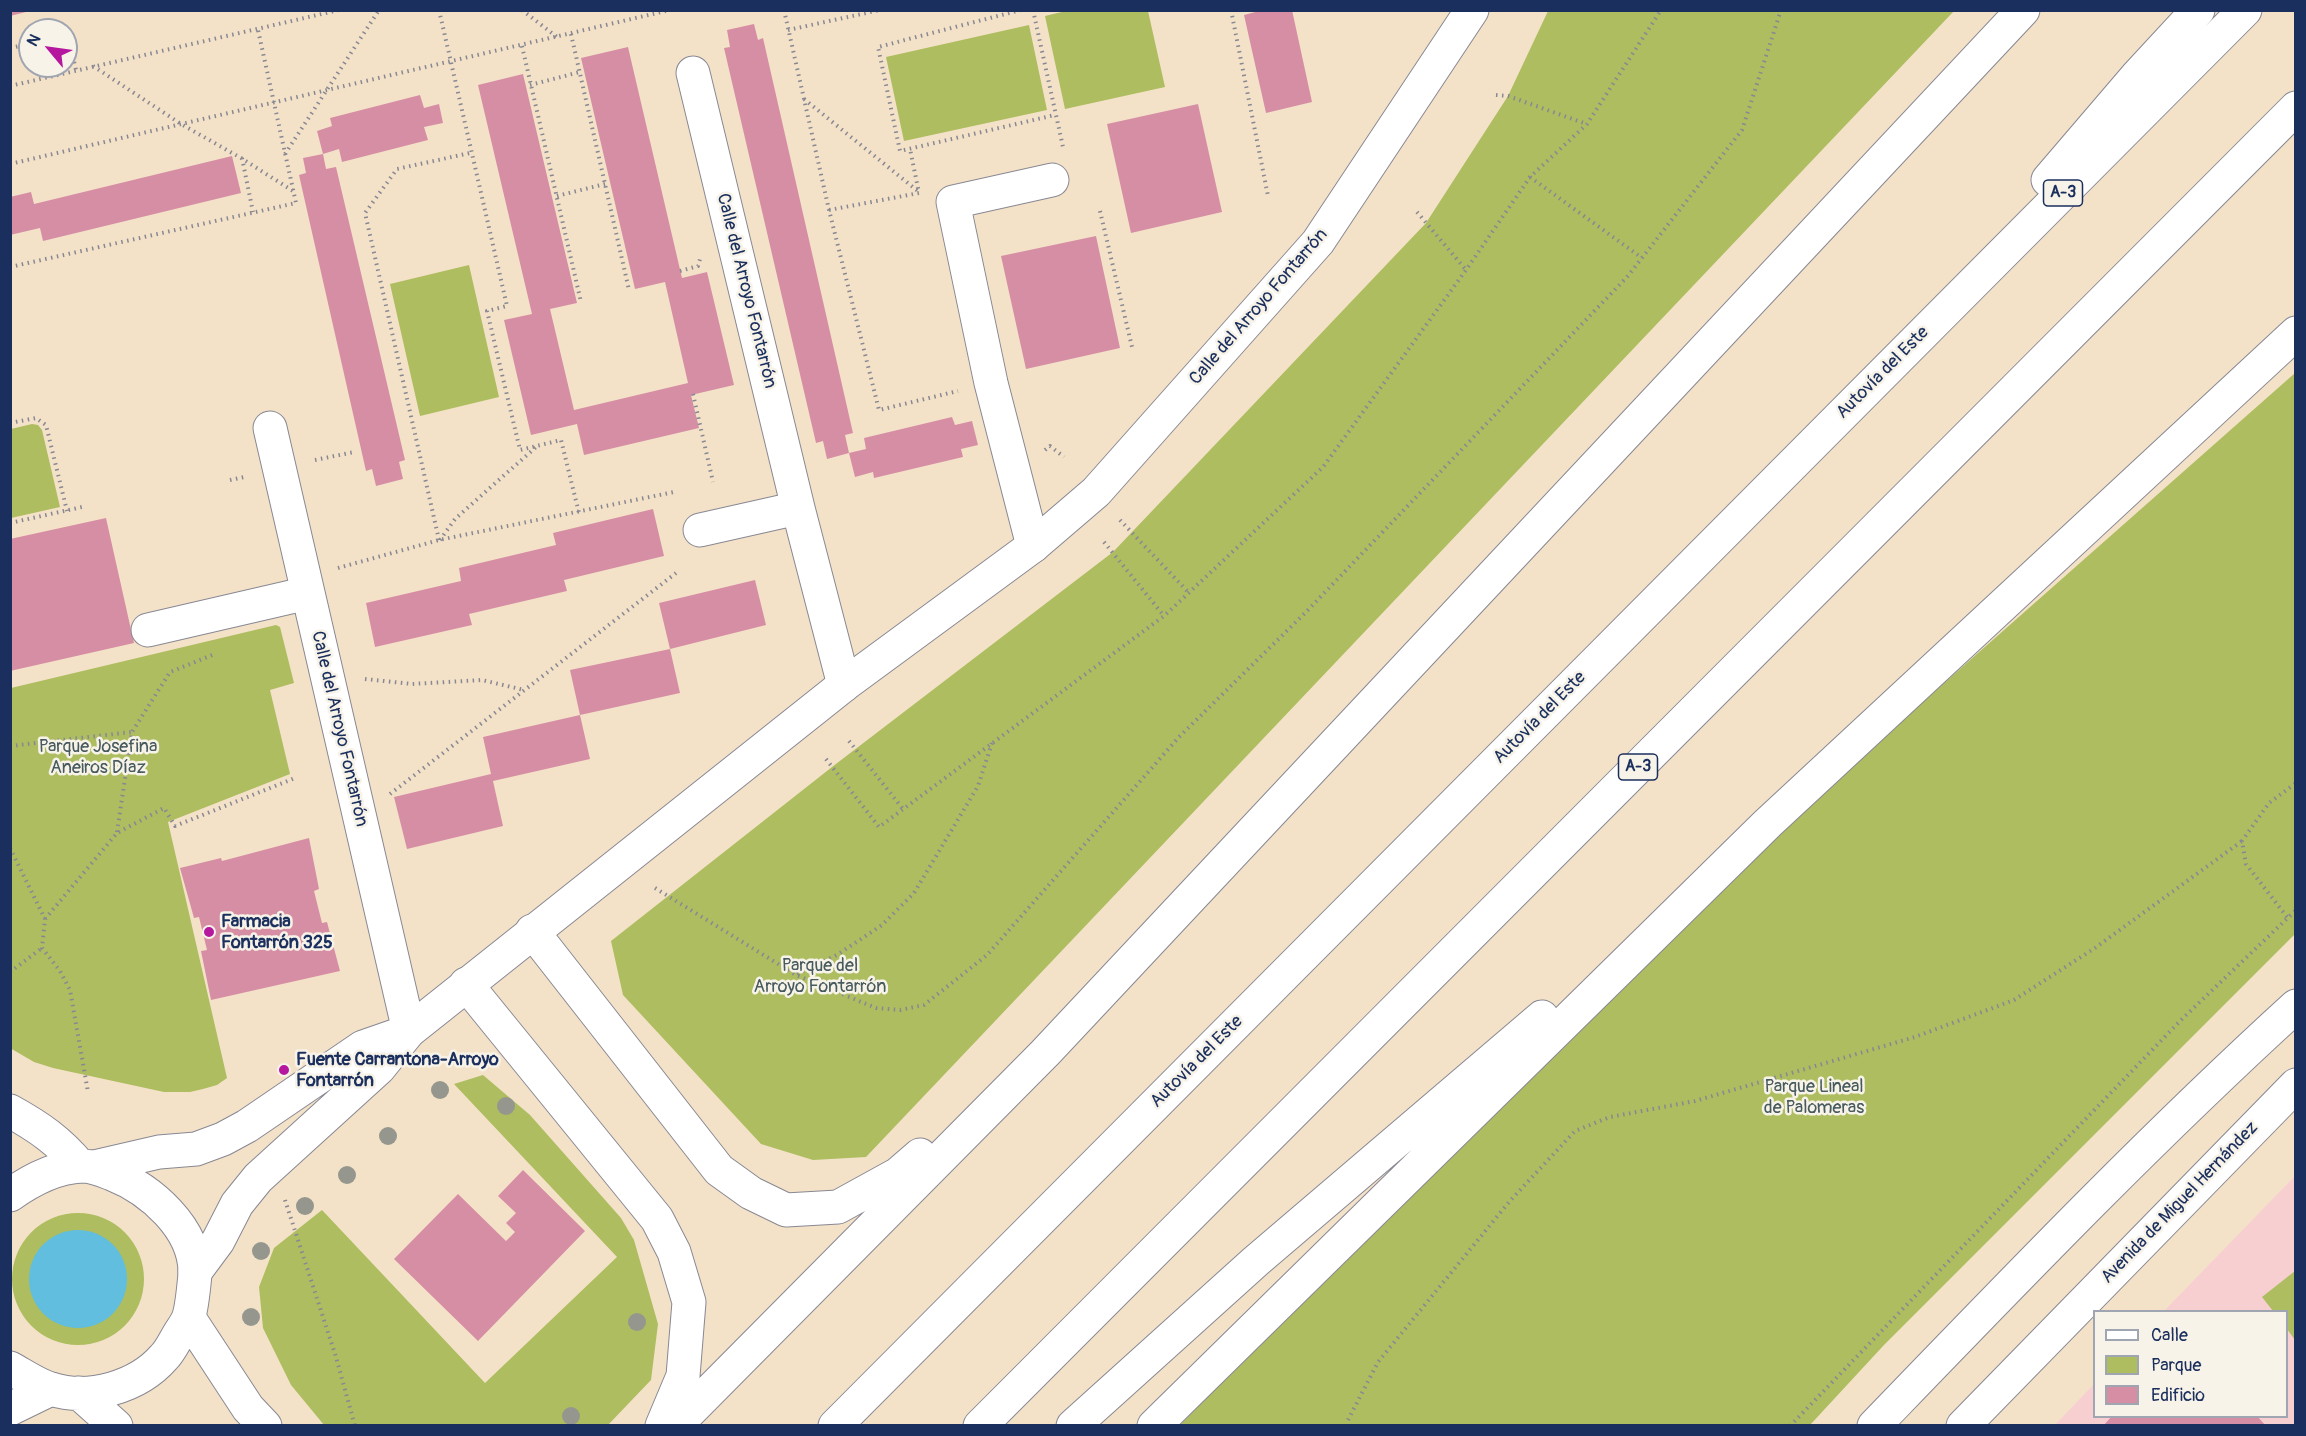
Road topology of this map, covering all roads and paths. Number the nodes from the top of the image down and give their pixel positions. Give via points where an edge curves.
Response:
1 (339, 10) edge
2 (379, 10) edge
3 (439, 10) edge
4 (522, 10) edge
5 (638, 10) edge
6 (670, 10) edge
7 (784, 10) edge
8 (880, 10) edge
9 (1021, 10) edge
10 (1033, 10) edge
11 (1231, 10) edge
12 (1472, 10) edge
13 (1660, 10) edge
14 (1781, 10) edge
15 (2023, 10) edge
16 (2198, 10) edge
17 (2245, 10) edge
18 (640, 18) junction
19 (258, 30) junction
20 (788, 30) junction
21 (571, 33) junction
22 (557, 37) junction
23 (522, 45) junction
24 (451, 62) junction
25 (92, 66) junction
26 (78, 70) edge
27 (580, 72) junction
28 (693, 74) dead end
29 (43, 78) edge
30 (531, 85) junction
31 (10, 86) edge
32 (325, 91) junction
33 (1496, 95) dead end
34 (804, 99) junction
35 (274, 103) junction
36 (2295, 108) edge
37 (1055, 115) junction
38 (181, 124) junction
39 (1587, 124) junction
40 (1063, 148) dead end
41 (910, 149) junction
42 (470, 153) junction
43 (285, 154) junction
44 (241, 158) junction
45 (10, 164) edge
46 (1530, 177) junction
47 (1052, 180) dead end
48 (605, 184) junction
49 (293, 191) junction
50 (919, 193) junction
51 (557, 196) junction
52 (1268, 196) dead end
53 (829, 210) junction
54 (1100, 211) dead end
55 (253, 212) junction
56 (1417, 212) dead end
57 (1642, 258) junction
58 (698, 266) dead end
59 (10, 267) edge
60 (1466, 270) junction
61 (680, 271) dead end
62 (629, 290) dead end
63 (581, 302) dead end
64 (2295, 333) edge
65 (1132, 347) dead end
66 (1881, 375) junction
67 (963, 390) dead end
68 (693, 394) dead end
69 (10, 423) edge
70 (270, 428) dead end
71 (537, 446) junction
72 (1050, 446) dead end
73 (354, 452) dead end
74 (1064, 457) dead end
75 (310, 461) dead end
76 (713, 482) dead end
77 (674, 492) dead end
78 (82, 507) dead end
79 (798, 508) junction
80 (67, 511) junction
81 (579, 513) junction
82 (10, 523) edge
83 (1124, 525) dead end
84 (700, 530) dead end
85 (439, 540) junction
86 (1104, 542) dead end
87 (1033, 546) junction
88 (336, 569) dead end
89 (676, 573) dead end
90 (1189, 592) junction
91 (308, 593) junction
92 (1164, 616) junction
93 (148, 630) dead end
94 (221, 652) dead end
95 (364, 679) dead end
96 (844, 685) junction
97 (525, 690) junction
98 (132, 732) junction
99 (849, 741) dead end
100 (993, 742) junction
101 (10, 746) edge
102 (826, 759) dead end
103 (296, 778) dead end
104 (2295, 783) edge
105 (389, 794) dead end
106 (903, 809) junction
107 (1768, 823) junction
108 (117, 833) junction
109 (2242, 841) junction
110 (10, 848) edge
111 (656, 888) dead end
112 (2295, 910) edge
113 (2287, 917) junction
114 (45, 919) junction
115 (532, 931) junction
116 (42, 948) junction
117 (10, 972) edge
118 (796, 975) junction
119 (466, 984) junction
120 (2295, 1006) edge
121 (408, 1031) junction
122 (1045, 1053) junction
123 (2295, 1084) edge
124 (88, 1092) dead end
125 (10, 1111) edge
126 (87, 1166) junction
127 (10, 1195) edge
128 (284, 1196) dead end
129 (2090, 1203) junction
130 (195, 1272) junction
131 (189, 1318) junction
132 (10, 1368) edge
133 (65, 1391) junction
134 (10, 1409) edge
135 (116, 1425) edge
136 (265, 1425) edge
137 (355, 1425) edge
138 (662, 1425) edge
139 (675, 1425) edge
140 (835, 1425) edge
141 (980, 1425) edge
142 (1073, 1425) edge
143 (1154, 1425) edge
144 (1348, 1425) edge
145 (1790, 1425) edge
146 (1874, 1425) edge
147 (1897, 1425) edge
148 (1963, 1425) edge

1 - 19 path
2 - 32 path
3 - 24 path
4 - 22 path
5 - 18 path
6 - 18 path
7 - 20 path
8 - 20 path
9 - 41 path via 878,47 900,151
10 - 37 path
11 - 52 path
12 - 87 main road, Calle del Arroyo Fontarrón via 1318,242 1096,492
13 - 39 path
14 - 57 path via 1742,130
15 - 122 main road
16 - 66 main road
17 - 66 main road, Autovía del Este / A-3
18 - 21 path
19 - 25 path
19 - 35 path
20 - 34 path
21 - 22 path
21 - 27 path
22 - 23 path
23 - 24 path
23 - 30 path
24 - 32 path
24 - 42 path
25 - 26 path
25 - 38 path
27 - 30 path
27 - 48 path
28 - 79 main road, Calle del Arroyo Fontarrón
29 - 31 path
30 - 51 path
32 - 35 path
32 - 43 path
33 - 39 path
34 - 50 path
34 - 53 path
35 - 38 path
35 - 43 path
36 - 141 main road, A-3
37 - 40 path
37 - 41 path
38 - 44 path
38 - 45 path
39 - 46 path
41 - 50 path
42 - 71 path via 507,306 487,311 520,450
42 - 85 path via 397,169 365,213
43 - 49 path
44 - 49 path
44 - 55 path
46 - 57 path
46 - 60 path
47 - 87 main road via 953,202 991,383
48 - 51 path
48 - 62 path
49 - 55 path via 296,203
50 - 53 path
51 - 63 path
53 - 67 path via 879,410
54 - 65 path
55 - 59 path
56 - 60 path
57 - 118 path via 1306,612 1179,737 987,955 924,1005 900,1010 876,1008
58 - 61 path
60 - 90 path via 1323,467
64 - 107 main road
66 - 140 main road, Autovía del Este / A-3
68 - 76 path
69 - 80 path via 36,418 46,425
70 - 91 main road, Calle del Arroyo Fontarrón
71 - 81 path via 561,440
71 - 85 path via 455,519
72 - 74 path
73 - 75 path
77 - 81 path
78 - 80 path
79 - 84 main road
79 - 96 main road, Calle del Arroyo Fontarrón
80 - 82 path
81 - 85 path
83 - 90 path
85 - 88 path
86 - 92 path
87 - 96 main road, Calle del Arroyo Fontarrón
89 - 97 path
90 - 92 path
91 - 93 main road
91 - 121 main road, Calle del Arroyo Fontarrón
92 - 100 path
94 - 98 path via 170,672
95 - 97 path via 412,684 482,680
96 - 115 main road, Calle del Arroyo Fontarrón
97 - 105 path
98 - 101 path
98 - 108 path
99 - 106 path
100 - 106 path
100 - 118 path via 978,786 914,893 882,925 837,955
102 - 106 path via 879,827
103 - 108 path via 175,826 164,808
104 - 109 path via 2269,803
107 - 142 main road via 1256,1261
107 - 143 main road
108 - 114 path
109 - 113 path via 2246,864
109 - 144 path via 2095,948 2014,1000 1915,1037 1695,1101 1610,1117 1575,1131 1509,1202 1378,1362
110 - 114 path
111 - 118 path
112 - 113 path
113 - 145 path via 2181,1020
114 - 116 path
115 - 119 main road, Calle del Arroyo Fontarrón
115 - 122 main road via 719,1170 751,1193 786,1210 838,1207 898,1174
116 - 117 path
116 - 124 path via 70,990
119 - 121 main road, Calle del Arroyo Fontarrón
119 - 138 main road via 657,1219 674,1252 689,1302 683,1376
120 - 129 main road
121 - 126 main road, Calle del Arroyo Fontarrón via 363,1047 223,1139 196,1149
121 - 130 main road, Calle del Arroyo Fontarrón via 379,1068 258,1178
122 - 139 main road
123 - 148 main road, Avenida de Miguel Hernández
125 - 126 main road via 40,1128
126 - 127 main road, Calle del Arroyo Fontarrón via 54,1171
126 - 130 main road via 132,1182 153,1196 189,1245
128 - 137 path
129 - 146 main road
129 - 147 main road
130 - 131 main road
131 - 133 main road via 164,1358 137,1379 104,1391
131 - 136 main road via 248,1408
132 - 133 main road
133 - 134 main road
133 - 135 main road

